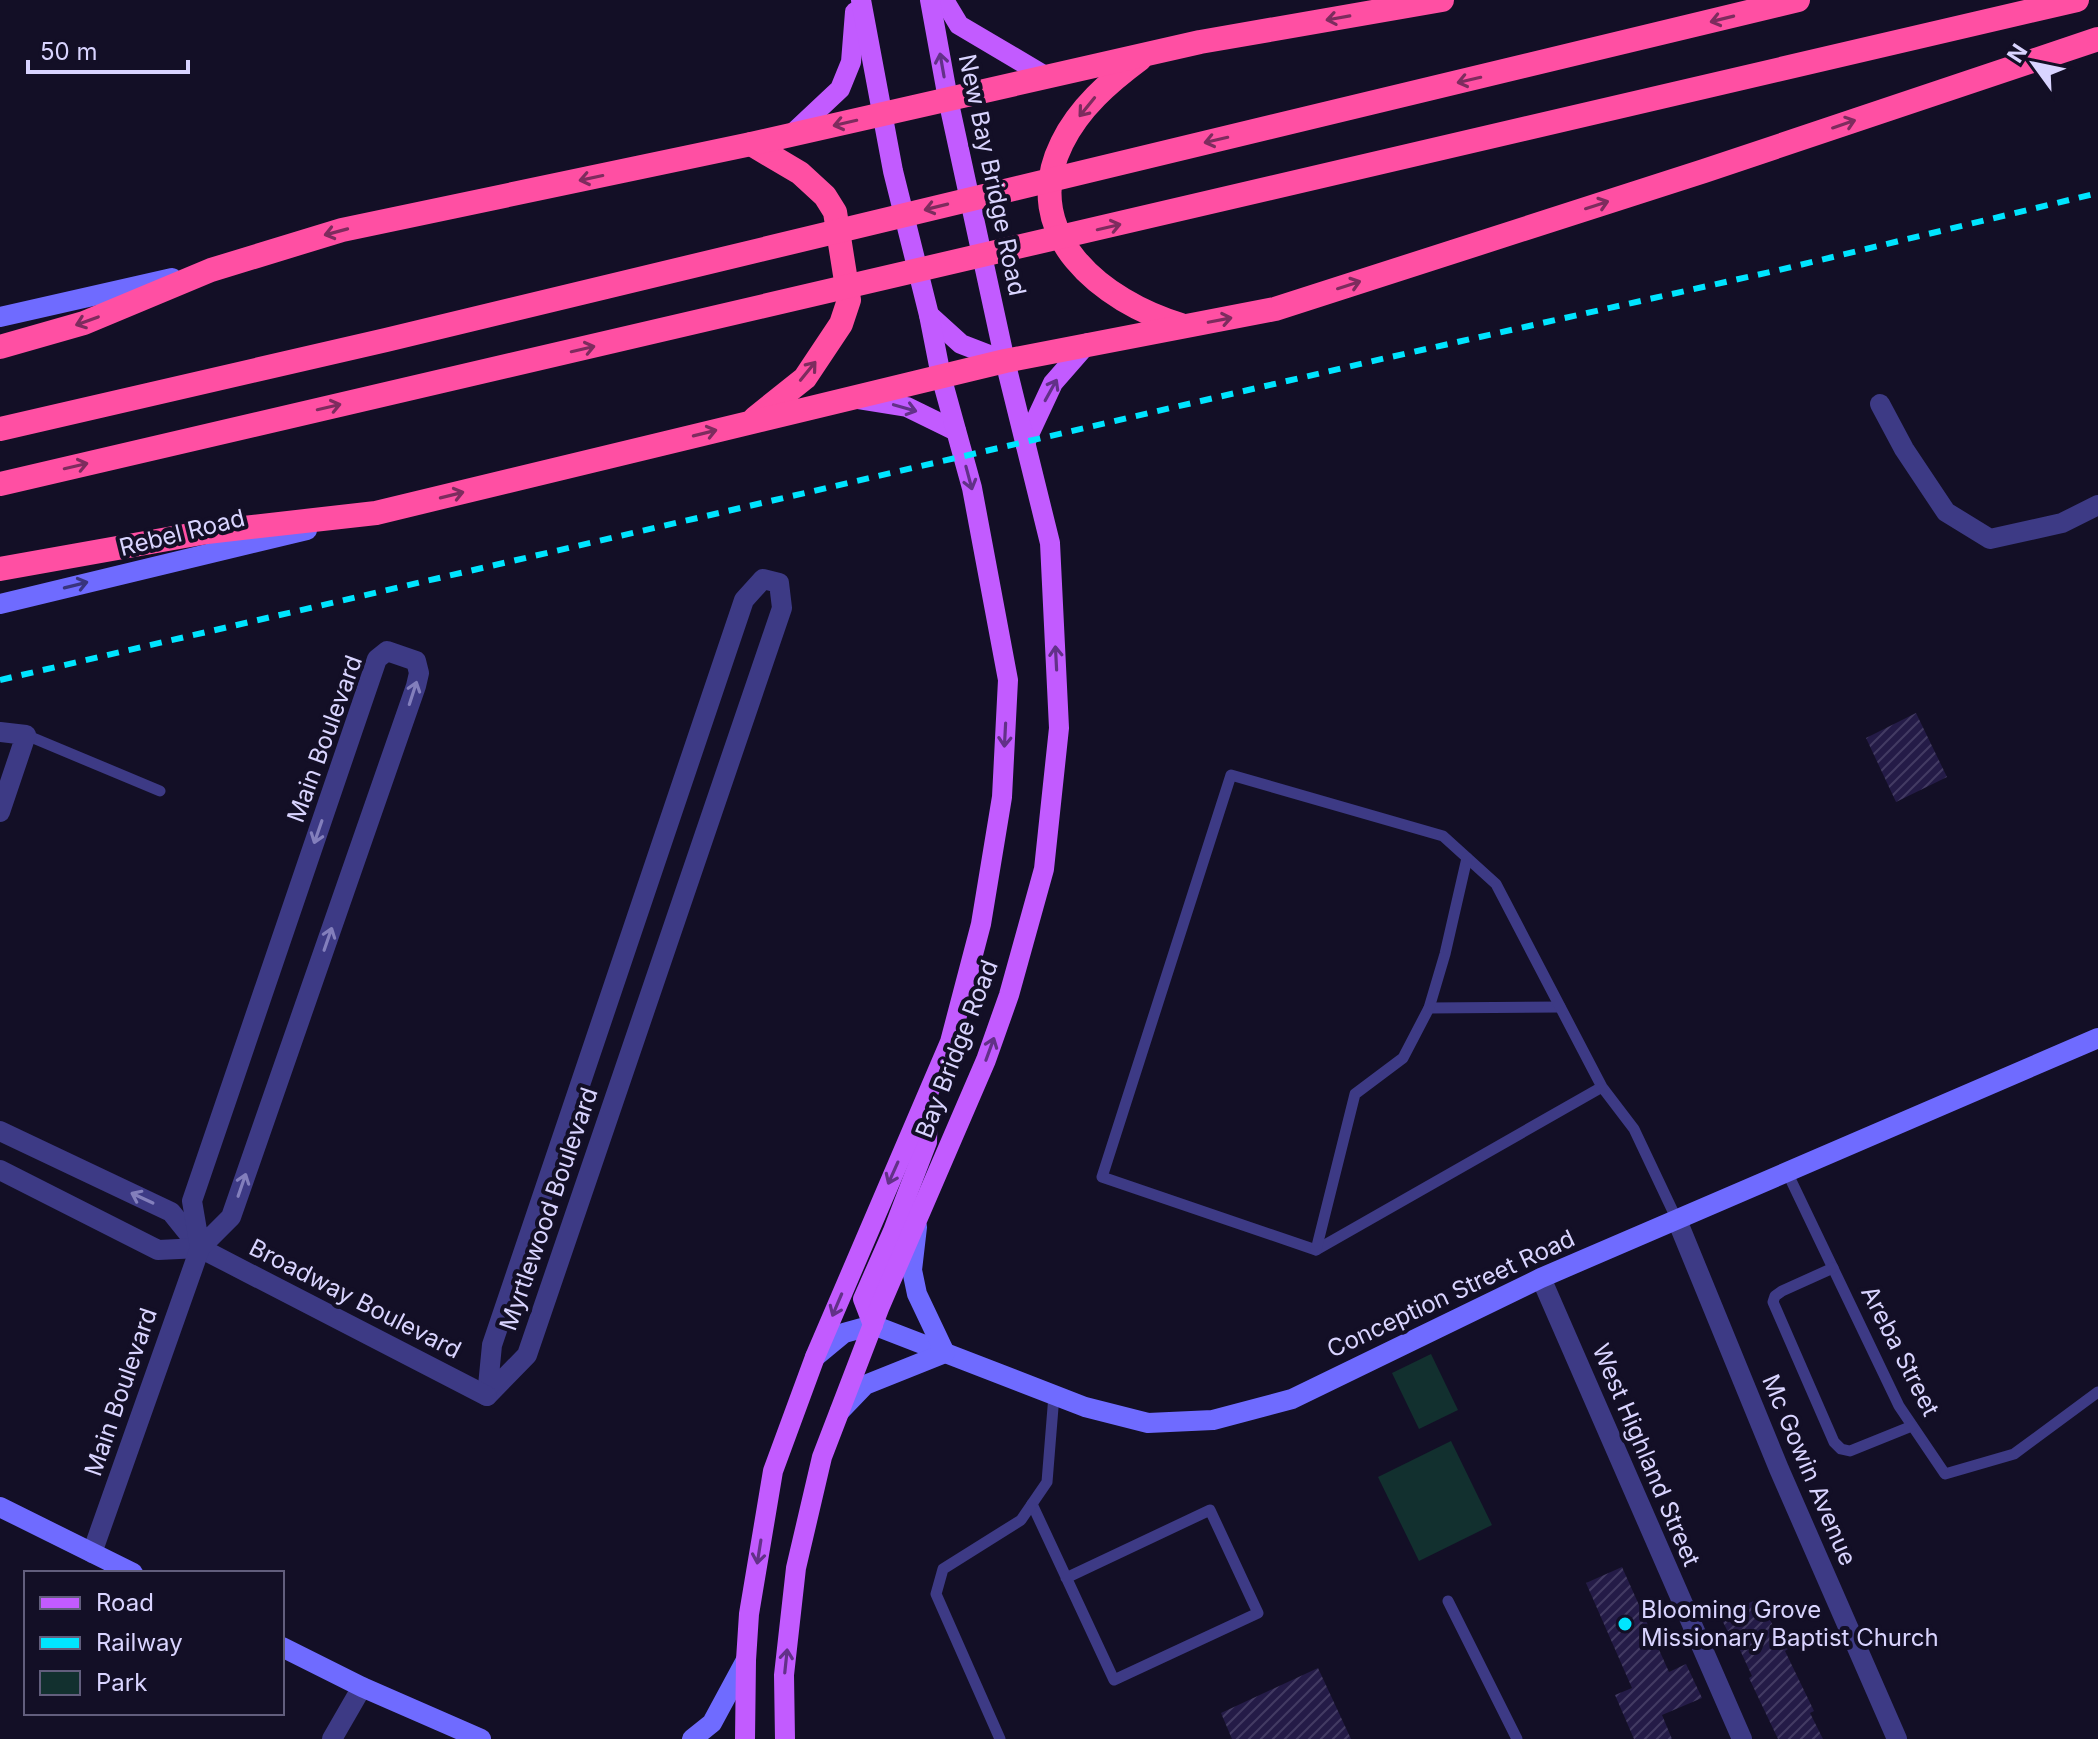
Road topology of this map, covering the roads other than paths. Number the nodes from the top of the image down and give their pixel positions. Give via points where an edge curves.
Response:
1 (858, 0) edge
2 (930, 0) edge
3 (944, 0) edge
4 (1442, 0) edge
5 (1798, 0) edge
6 (2077, 0) edge
7 (2098, 39) edge
8 (1145, 55) junction
9 (1047, 77) junction
10 (948, 99) junction
11 (882, 114) junction
12 (791, 135) junction
13 (751, 144) junction
14 (211, 270) junction
15 (929, 315) junction
16 (0, 317) edge
17 (1187, 326) junction
18 (1088, 343) junction
19 (0, 347) edge
20 (1005, 361) junction
21 (941, 376) junction
22 (849, 398) junction
23 (1880, 404) dead end
24 (750, 422) junction
25 (0, 429) edge
26 (956, 431) junction
27 (1025, 443) junction
28 (0, 484) edge
29 (2098, 505) edge
30 (376, 513) junction
31 (0, 569) edge
32 (0, 604) edge
33 (0, 732) edge
34 (26, 735) junction
35 (160, 791) dead end
36 (0, 812) edge
37 (1467, 858) junction
38 (1560, 1007) junction
39 (1429, 1008) junction
40 (2098, 1038) edge
41 (1602, 1087) junction
42 (929, 1091) junction
43 (0, 1131) edge
44 (0, 1170) edge
45 (1787, 1172) junction
46 (918, 1219) junction
47 (1677, 1220) junction
48 (200, 1248) junction
49 (1316, 1250) junction
50 (1833, 1268) junction
51 (1541, 1278) junction
52 (873, 1325) junction
53 (945, 1353) junction
54 (815, 1357) junction
55 (2098, 1392) edge
56 (1054, 1395) junction
57 (487, 1396) junction
58 (837, 1414) junction
59 (1912, 1426) junction
60 (1032, 1504) junction
61 (0, 1507) edge
62 (92, 1553) junction
63 (129, 1571) edge
64 (1066, 1578) junction
65 (1448, 1601) dead end
66 (284, 1648) edge
67 (746, 1660) junction
68 (362, 1687) junction
69 (332, 1739) edge
70 (481, 1739) edge
71 (692, 1739) edge
72 (745, 1739) edge
73 (785, 1739) edge
74 (1000, 1739) edge
75 (1517, 1739) edge
76 (1742, 1739) edge
77 (1897, 1739) edge

1 - 11 main road, Bay Bridge Road
1 - 12 main road via 851,62 840,89
10 -> 2 main road, New Bay Bridge Road
3 - 9 main road via 959,25
4 -> 8 highway
5 -> 25 highway, bridge
28 -> 6 highway, bridge
17 -> 7 highway via 1275,309
8 - 9 highway
8 -> 17 highway via 1080,113 1052,168 1049,202 1066,246 1087,274 1142,311
9 - 10 highway
10 - 11 highway
10 - 20 main road, New Bay Bridge Road
11 -> 12 highway
11 - 15 main road, Bay Bridge Road
12 - 13 highway
13 -> 14 highway via 342,230
24 -> 13 highway via 805,378 841,324 849,300 835,212 825,196 800,173
14 - 16 street
14 -> 19 highway via 84,323
15 - 20 main road via 961,344
15 - 21 main road, Bay Bridge Road
17 - 18 highway
18 - 20 highway
27 -> 18 main road via 1053,383
20 - 21 highway
20 - 27 main road, Bay Bridge Road
21 - 22 highway
21 - 26 main road, Bay Bridge Road
22 - 24 highway
22 -> 26 main road via 907,407
23 - 29 street via 1946,512 1990,539 2062,523
30 -> 24 highway
26 -> 42 main road, Bay Bridge Road via 1008,680 1002,797 981,924 950,1042
46 -> 27 main road, Bay Bridge Road via 986,1060 1044,869 1059,712 1050,543
30 - 31 highway via 207,532
32 -> 30 street, Rebel Road
33 - 34 street
34 - 35 lane
34 - 36 street
37 - 38 lane via 1496,884
37 - 39 lane
37 - 49 lane via 1443,836 1231,775 1102,1177
38 - 39 lane
38 - 41 lane
39 - 49 lane via 1403,1058 1355,1094
40 - 45 street, Conception Street Road
41 - 47 lane via 1634,1129
41 - 49 lane
42 - 52 main road via 927,1142 863,1299
42 -> 54 main road, Bay Bridge Road
48 -> 43 street, Broadway Boulevard via 171,1212
44 - 48 street via 158,1250
45 - 47 street, Conception Street Road
45 - 50 lane, Areba Street
46 - 52 main road, Bay Bridge Road
46 - 53 street via 912,1270 917,1294
47 - 51 street, Conception Street Road
47 - 77 street, Mc Gowin Avenue
48 -> 48 street, Main Boulevard via 231,1217 416,686 416,661 387,651 377,659 192,1201
48 - 57 street, Broadway Boulevard
48 - 62 street, Main Boulevard
50 - 59 lane, Areba Street
50 - 59 lane via 1782,1291 1773,1302 1834,1442 1850,1451
51 - 56 street, Conception Street Road via 1292,1399 1213,1420 1148,1423
51 - 76 street, West Highland Street
52 - 53 street, Conception Street Road
52 - 54 street via 844,1333
52 - 58 main road, Bay Bridge Road
53 - 56 street, Conception Street Road
53 - 58 street via 865,1385
54 -> 67 main road, Bay Bridge Road via 773,1471
55 - 59 lane, Areba Street via 2014,1454 1945,1474
56 - 60 lane via 1047,1482
57 - 57 street, Myrtlewood Boulevard via 527,1355 782,608 779,583 763,579 744,600 492,1345
73 -> 58 main road, Bay Bridge Road via 784,1675 796,1568
60 - 64 lane
60 - 74 lane via 1021,1520 943,1569 936,1594
61 - 62 street
62 - 63 street
64 - 64 lane via 1114,1680 1258,1613 1210,1510
65 - 75 lane
66 - 68 street
67 - 71 street via 712,1723
67 - 72 main road, Bay Bridge Road
68 - 69 street
68 - 70 street

